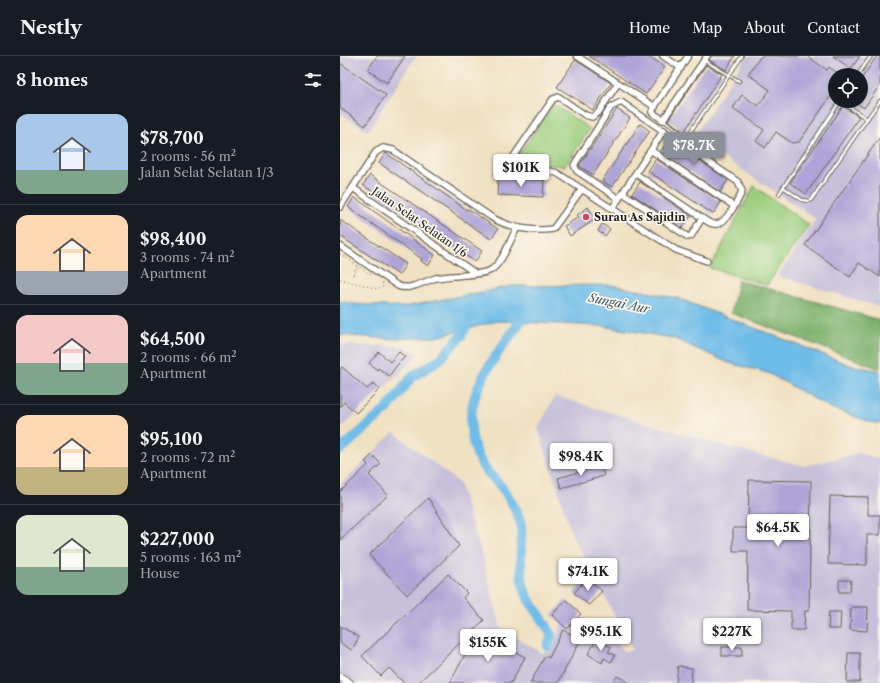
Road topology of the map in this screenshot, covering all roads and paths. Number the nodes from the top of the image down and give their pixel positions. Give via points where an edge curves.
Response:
1 (577, 56) edge
2 (663, 56) edge
3 (688, 56) edge
4 (742, 56) edge
5 (871, 56) edge
6 (705, 58) edge
7 (681, 68) junction
8 (863, 68) edge
9 (729, 76) junction
10 (739, 81) dead end
11 (618, 83) junction
12 (880, 101) edge
13 (836, 108) edge
14 (852, 108) edge
15 (653, 109) junction
16 (647, 119) junction
17 (868, 119) junction
18 (663, 120) junction
19 (664, 130) junction
20 (652, 151) junction
21 (504, 171) junction
22 (636, 174) junction
23 (498, 175) dead end
24 (783, 186) junction
25 (353, 188) junction
26 (582, 189) junction
27 (623, 193) junction
28 (779, 194) dead end
29 (619, 199) junction
30 (734, 206) junction
31 (340, 207) edge
32 (612, 209) junction
33 (702, 218) junction
34 (517, 228) junction
35 (340, 246) edge
36 (340, 254) edge
37 (707, 261) dead end
38 (360, 264) junction
39 (475, 273) junction
40 (376, 278) dead end
41 (340, 279) edge
42 (382, 282) dead end

1 - 11 street
2 - 7 street
3 - 7 street
4 - 9 lane
5 - 8 lane
6 - 9 lane
6 - 18 street
7 - 15 street
9 - 10 lane
9 - 18 lane via 688,136
11 - 15 street
11 - 21 street via 598,113 592,117 555,97
12 - 17 lane
13 - 24 lane
14 - 17 lane
15 - 16 street
15 - 18 street
16 - 19 street
16 - 29 street via 621,102 615,104 574,165 577,171
17 - 24 lane via 811,200 802,200
19 - 20 street
19 - 30 street via 738,182 742,191
20 - 22 street
20 - 30 street
21 - 23 street
21 - 26 street via 551,171
22 - 27 street
22 - 33 street
24 - 28 lane
25 - 31 street
25 - 34 street via 376,152 383,148 393,150 491,217
25 - 39 street, Jalan Selat Selatan 1/6
26 - 32 street
26 - 34 street via 553,229
27 - 29 street
27 - 33 street via 688,237
29 - 32 street
30 - 33 street via 721,223 714,224
32 - 37 street via 676,250
34 - 39 street via 492,269
35 - 38 street
36 - 38 path
38 - 39 street via 403,288 447,276
38 - 40 path
41 - 42 path via 378,289 382,288

